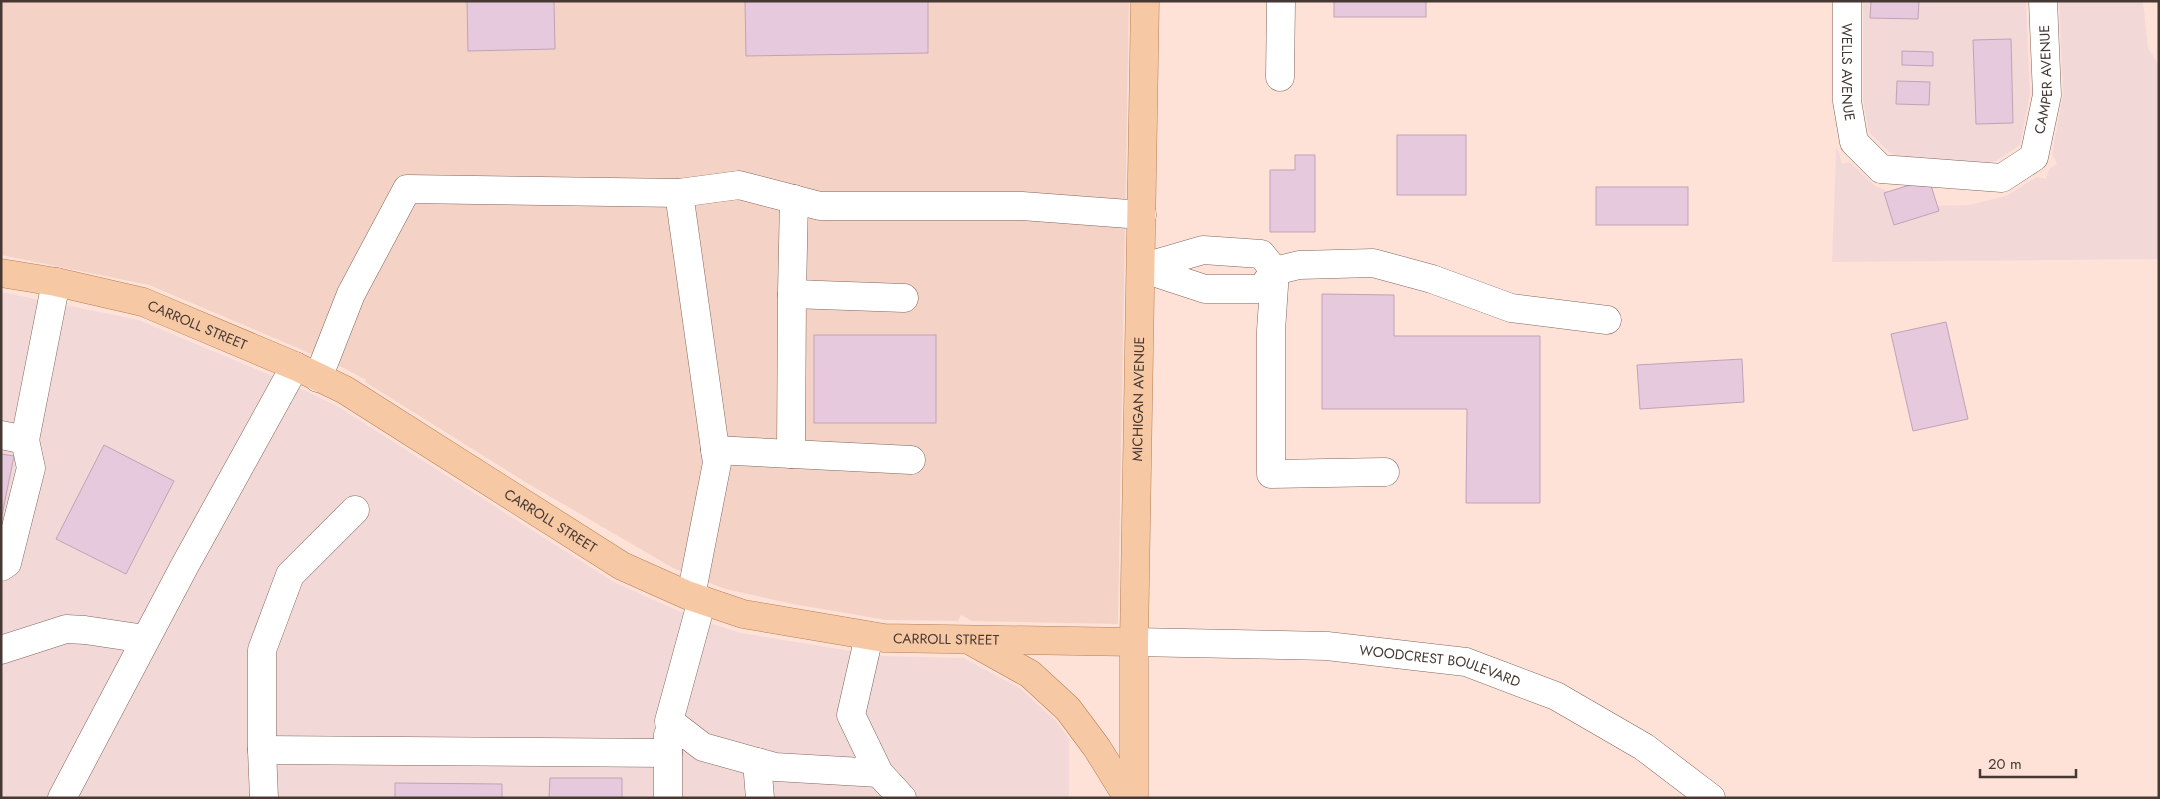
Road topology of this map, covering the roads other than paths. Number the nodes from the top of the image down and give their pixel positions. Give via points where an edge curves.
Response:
1 (1145, 1) edge
2 (1281, 1) edge
3 (1847, 1) edge
4 (2043, 1) edge
5 (1280, 77) dead end
6 (2034, 157) joint
7 (680, 192) junction
8 (794, 199) junction
9 (1142, 215) junction
10 (1141, 268) junction
11 (1275, 271) junction
12 (1, 273) edge
13 (56, 282) junction
14 (792, 294) junction
15 (904, 298) dead end
16 (1607, 320) dead end
17 (306, 372) junction
18 (13, 437) edge
19 (715, 450) junction
20 (791, 454) junction
21 (910, 460) dead end
22 (1385, 472) dead end
23 (355, 510) dead end
24 (1, 567) edge
25 (697, 598) junction
26 (869, 636) junction
27 (145, 639) junction
28 (968, 640) junction
29 (1134, 642) junction
30 (1, 650) edge
31 (669, 721) junction
32 (262, 750) junction
33 (668, 752) junction
34 (757, 762) junction
35 (879, 773) junction
36 (62, 798) edge
37 (264, 798) edge
38 (668, 798) edge
39 (760, 798) edge
40 (902, 798) edge
41 (1128, 798) edge
42 (1134, 798) edge
43 (1711, 798) edge

1 - 9 main road, MICHIGAN AVENUE
2 - 5 street
3 - 6 street, WELLS AVENUE via 1847,101 1854,142 1881,169 2002,178
4 - 6 street, CAMPER AVENUE via 2047,95
7 - 8 street via 739,184
7 - 17 street via 406,189
7 - 19 street
8 - 9 street via 820,206 1022,206
8 - 14 street
9 - 10 main road, MICHIGAN AVENUE
10 - 11 street via 1203,250 1261,254
10 - 11 street via 1205,289 1261,289
10 - 29 main road, MICHIGAN AVENUE
11 - 16 street via 1300,265 1373,263 1432,279 1511,308
11 - 22 street via 1271,330 1271,474
12 - 13 main road, CARROLL STREET
13 - 17 main road, CARROLL STREET via 143,302
13 - 18 street
14 - 15 street
14 - 20 street
17 - 25 main road, CARROLL STREET via 344,390 622,566
17 - 27 street
18 - 24 street via 31,468 7,563
19 - 20 street
19 - 25 street via 716,463
20 - 21 street
23 - 32 street via 290,575 262,650
25 - 26 main road, CARROLL STREET via 743,614
25 - 31 street
26 - 28 main road, CARROLL STREET
26 - 35 street via 851,715
27 - 30 street via 66,629
27 - 36 street
28 - 29 main road, CARROLL STREET
28 - 41 main road via 1030,674 1068,709 1098,748
29 - 42 main road, MICHIGAN AVENUE
29 - 43 street, WOODCREST BOULEVARD via 1327,646 1466,662 1556,696 1644,747
31 - 33 street
31 - 34 street via 703,747
32 - 33 street
32 - 37 street
33 - 38 street
34 - 35 street via 775,767
34 - 39 street
35 - 40 street

